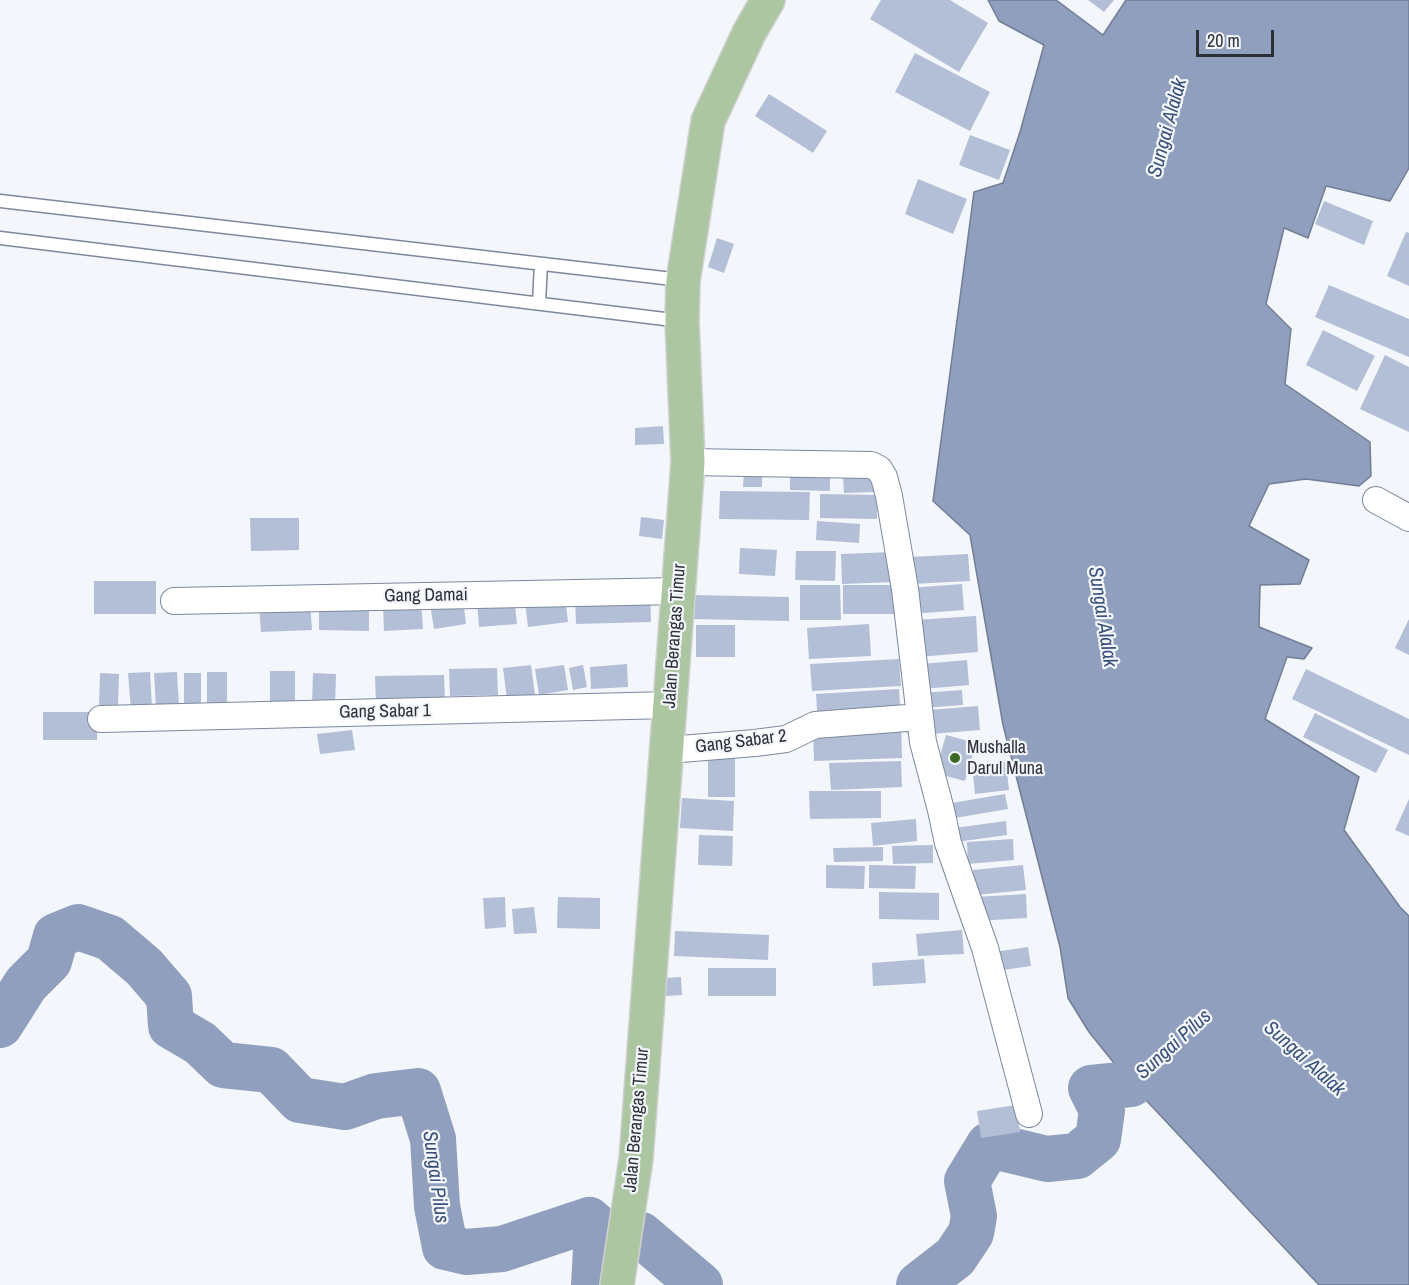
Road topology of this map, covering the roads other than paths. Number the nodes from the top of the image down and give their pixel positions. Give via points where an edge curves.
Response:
1 (768, 0) edge
2 (0, 201) edge
3 (0, 238) edge
4 (541, 264) junction
5 (684, 280) junction
6 (539, 303) junction
7 (682, 321) junction
8 (688, 462) junction
9 (1376, 500) dead end
10 (1409, 518) edge
11 (677, 591) junction
12 (174, 601) dead end
13 (670, 705) junction
14 (920, 717) junction
15 (101, 719) dead end
16 (668, 750) junction
17 (1029, 1114) dead end
18 (619, 1275) edge

1 - 5 main road, Jalan Berangas Timur via 708,121
2 - 4 lane
3 - 6 lane
4 - 5 lane
4 - 6 lane
5 - 7 main road, Jalan Berangas Timur
6 - 7 lane
7 - 8 main road, Jalan Berangas Timur
8 - 11 main road, Jalan Berangas Timur
8 - 14 street via 871,465 879,469 889,496 903,577
9 - 10 street
11 - 12 street, Gang Damai
11 - 13 main road, Jalan Berangas Timur
13 - 15 street, Gang Sabar 1
13 - 16 main road, Jalan Berangas Timur
14 - 16 street, Gang Sabar 2 via 815,725 786,739
14 - 17 street via 948,843 985,948
16 - 18 main road, Jalan Berangas Timur via 636,1159

